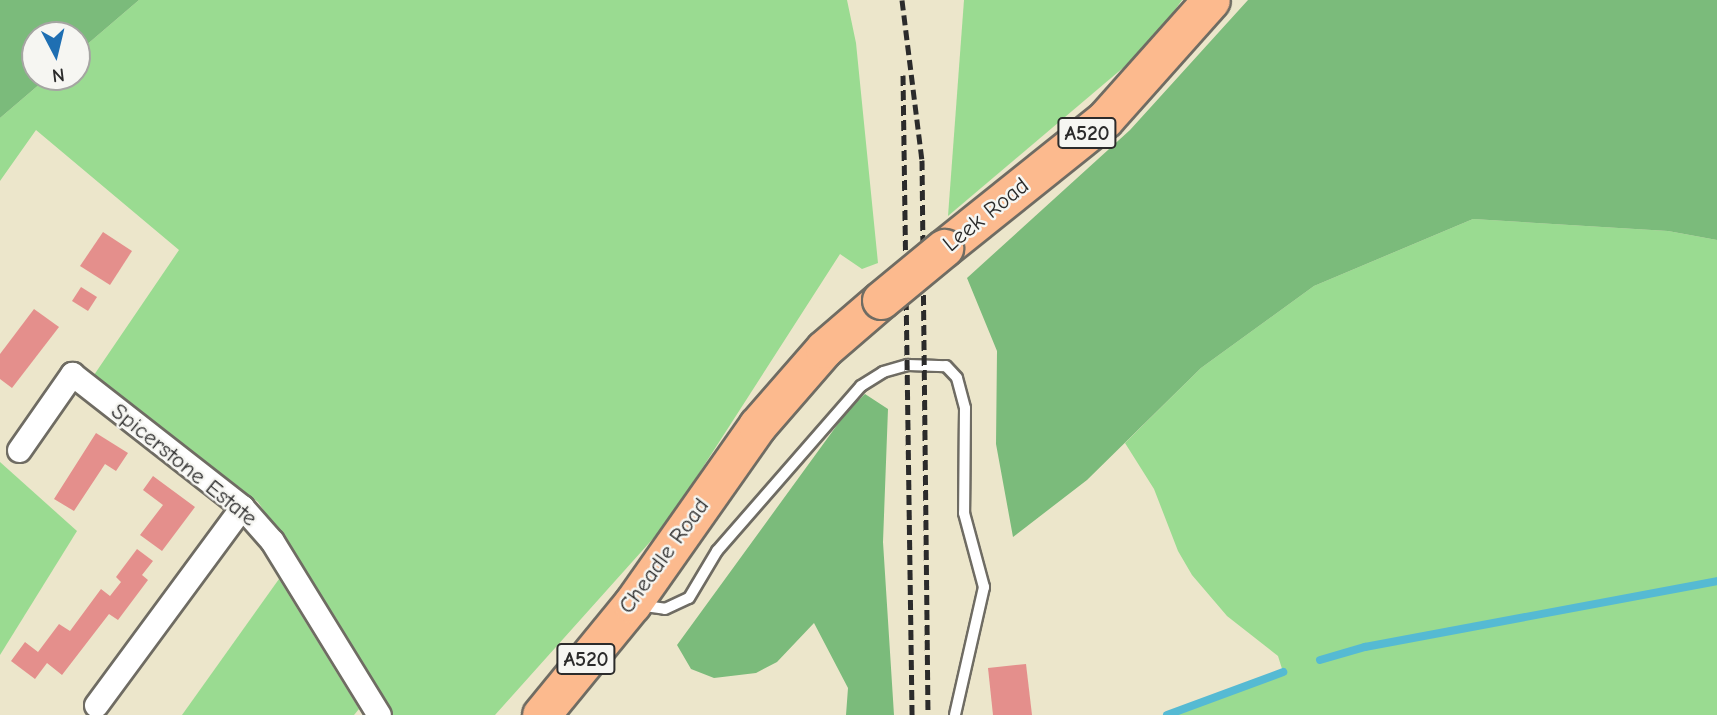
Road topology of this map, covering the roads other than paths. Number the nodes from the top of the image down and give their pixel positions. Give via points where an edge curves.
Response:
1 (1211, 0) edge
2 (757, 426) joint
3 (19, 450) dead end
4 (242, 507) junction
5 (632, 604) junction
6 (96, 705) dead end
7 (379, 715) edge
8 (541, 715) edge
9 (955, 715) edge

1 - 2 highway, Leek Road / A520, bridge via 1105,119 824,349
2 - 5 highway, Cheadle Road / A520
3 - 4 street, Spicerstone Estate via 72,374
4 - 6 street
4 - 7 street, Spicerstone Estate via 272,541
5 - 8 highway, Cheadle Road / A520
5 - 9 lane via 665,609 689,598 716,551 861,386 883,372 908,365 946,366 957,377 965,408 964,513 984,587

